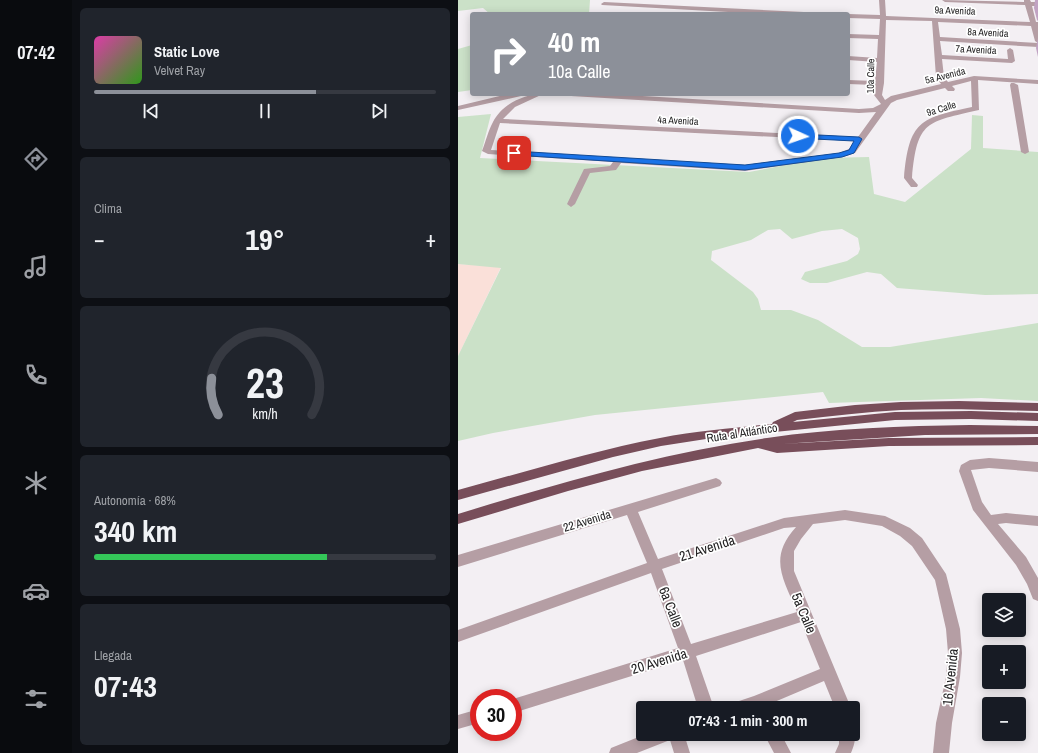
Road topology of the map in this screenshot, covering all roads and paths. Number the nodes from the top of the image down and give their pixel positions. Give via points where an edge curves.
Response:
1 (882, 0) edge
2 (945, 0) edge
3 (1027, 2) edge
4 (604, 4) edge
5 (1038, 4) edge
6 (764, 12) edge
7 (850, 16) edge
8 (883, 17) junction
9 (935, 20) junction
10 (1036, 24) edge
11 (850, 36) edge
12 (881, 37) junction
13 (937, 39) junction
14 (1038, 41) edge
15 (1038, 45) edge
16 (1010, 50) dead end
17 (939, 57) junction
18 (850, 58) edge
19 (881, 60) junction
20 (974, 80) junction
21 (850, 82) edge
22 (1038, 82) edge
23 (880, 84) junction
24 (1014, 85) junction
25 (1038, 86) edge
26 (949, 87) junction
27 (509, 96) edge
28 (534, 96) edge
29 (605, 96) edge
30 (886, 105) junction
31 (458, 108) edge
32 (497, 121) junction
33 (859, 139) junction
34 (1025, 152) dead end
35 (619, 159) junction
36 (914, 185) dead end
37 (571, 204) dead end
38 (1038, 407) edge
39 (1038, 417) edge
40 (769, 428) junction
41 (1038, 430) edge
42 (1038, 441) edge
43 (755, 444) junction
44 (1038, 467) edge
45 (716, 483) dead end
46 (458, 495) edge
47 (630, 508) junction
48 (458, 520) edge
49 (809, 520) junction
50 (988, 520) junction
51 (1038, 521) edge
52 (458, 561) edge
53 (655, 566) junction
54 (941, 578) joint
55 (1037, 589) edge
56 (805, 615) junction
57 (458, 636) edge
58 (688, 652) junction
59 (828, 672) junction
60 (704, 701) edge
61 (767, 701) edge
62 (840, 701) edge
63 (522, 703) edge
64 (470, 719) edge
65 (458, 722) edge
66 (648, 741) edge
67 (678, 741) edge
68 (776, 741) edge
69 (617, 753) edge
70 (682, 753) edge
71 (782, 753) edge
72 (941, 753) edge

1 - 8 street, 10a Calle
2 - 3 street
3 - 5 street
3 - 10 street
4 - 6 street
7 - 8 street, 9a Avenida
8 - 9 street, 9a Avenida
8 - 12 street, 10a Calle
9 - 10 street, 9a Avenida
9 - 13 street, 9a Calle
10 - 14 street
11 - 12 street
12 - 19 street, 10a Calle
13 - 15 street, 8a Avenida
13 - 17 street, 9a Calle
16 - 17 street, 7a Avenida via 1012,61
17 - 26 street, 9a Calle via 940,77
18 - 19 street
19 - 23 street, 10a Calle
20 - 22 street, 5a Avenida
20 - 24 street, 5a Avenida
20 - 26 street, 5a Avenida
20 - 36 street, 9a Calle via 976,108 932,120 922,126 912,147 908,165 908,178
21 - 23 street
23 - 30 street, 10a Calle via 878,95
24 - 25 street, 5a Avenida
24 - 34 street
26 - 30 street, 5a Avenida via 894,105
27 - 31 street
28 - 32 street via 512,105
29 - 30 street, 5a Avenida via 859,111 874,110
30 - 33 street, 10a Calle
32 - 33 street, 4a Avenida
32 - 35 street, 10a Calle via 486,148 488,152
33 - 35 street, 10a Calle via 852,151 840,155 745,168
35 - 37 street via 612,168 587,171
38 - 40 highway via 908,406 855,409 795,416
39 - 40 highway, Ruta al Atlántico via 895,416
40 - 46 highway, Ruta al Atlántico via 661,442
41 - 43 highway, Ruta al Atlántico via 982,428 890,431 816,436
42 - 43 highway via 888,442 777,449
43 - 48 highway, Ruta al Atlántico via 636,468
44 - 50 street via 979,462 965,468 980,510
45 - 47 street, 22 Avenida
47 - 52 street, 22 Avenida
47 - 53 street, 6a Calle
49 - 53 street, 21 Avenida via 784,523
49 - 54 street, 21 Avenida via 846,515 885,521 917,542
49 - 56 street, 5a Calle via 787,550 787,571
50 - 51 street via 1006,518
50 - 55 street via 1013,550
53 - 57 street, 21 Avenida
53 - 58 street, 6a Calle
54 - 72 street, 16 Avenida via 953,629 954,653 953,677
56 - 58 street, 20 Avenida
56 - 59 street, 5a Calle
58 - 60 street, 6a Calle
58 - 63 street, 20 Avenida
59 - 61 street
59 - 62 street, 5a Calle
64 - 65 street
66 - 69 street
67 - 70 street
68 - 71 street

